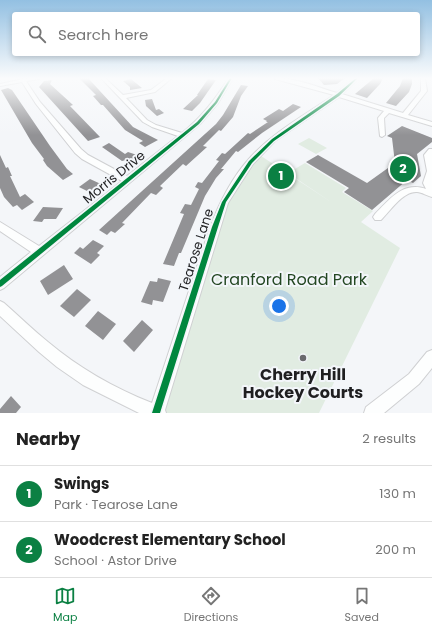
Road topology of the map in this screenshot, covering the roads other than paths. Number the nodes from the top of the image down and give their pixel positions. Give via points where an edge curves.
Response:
1 (34, 97) edge
2 (123, 97) edge
3 (218, 97) edge
4 (335, 97) edge
5 (346, 97) edge
6 (419, 97) edge
7 (388, 110) junction
8 (405, 115) junction
9 (432, 124) edge
10 (183, 135) junction
11 (382, 135) dead end
12 (432, 151) edge
13 (127, 180) junction
14 (432, 193) edge
15 (378, 217) dead end
16 (0, 226) edge
17 (40, 252) junction
18 (0, 284) edge
19 (0, 307) edge
20 (432, 357) edge
21 (157, 413) edge
22 (372, 413) edge

1 - 13 street via 78,152
2 - 10 street via 145,121
3 - 10 street, Morris Drive via 207,114
4 - 21 street, Tearose Lane via 265,147 250,162 224,202
5 - 7 street
6 - 8 street
7 - 8 street
7 - 11 street via 381,118
8 - 9 street
10 - 13 street, Morris Drive
12 - 14 street via 428,155 431,171 427,183
13 - 17 street, Morris Drive
14 - 15 street via 417,189 408,191
16 - 17 street
17 - 18 street, Morris Drive
19 - 21 street via 76,373 105,390
20 - 22 street via 414,379

